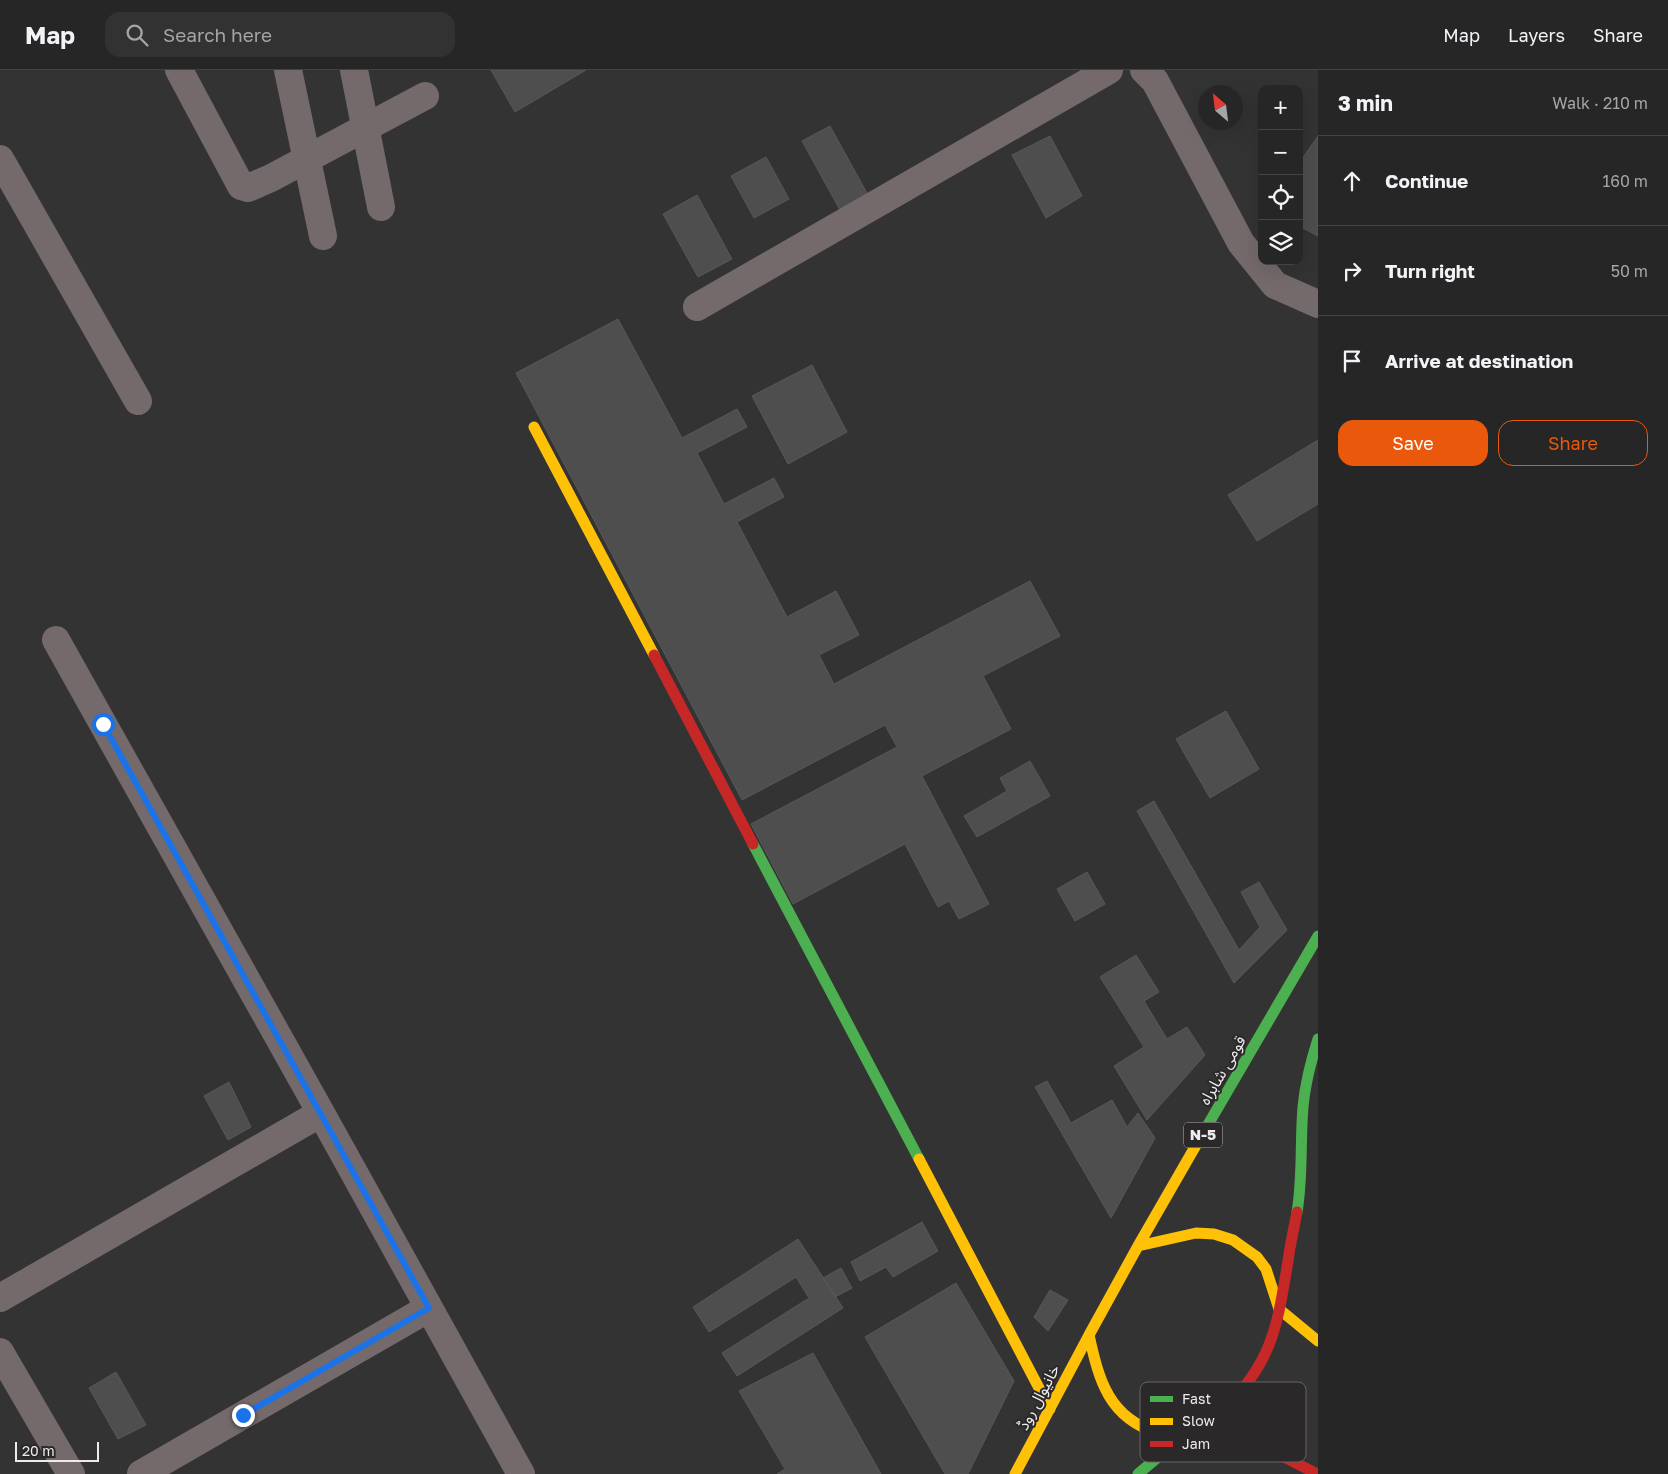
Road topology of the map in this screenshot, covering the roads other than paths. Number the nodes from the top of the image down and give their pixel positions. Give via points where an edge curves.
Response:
1 (179, 70) edge
2 (288, 70) edge
3 (354, 70) edge
4 (1109, 70) edge
5 (1144, 70) edge
6 (425, 96) dead end
7 (365, 128) junction
8 (0, 159) edge
9 (306, 160) junction
10 (381, 207) dead end
11 (323, 236) dead end
12 (1318, 304) edge
13 (697, 307) dead end
14 (138, 401) dead end
15 (534, 427) dead end
16 (56, 640) dead end
17 (1318, 936) edge
18 (1318, 1038) edge
19 (321, 1112) junction
20 (1138, 1246) junction
21 (0, 1298) edge
22 (429, 1308) junction
23 (1279, 1309) junction
24 (1089, 1335) junction
25 (1318, 1341) edge
26 (0, 1352) edge
27 (1250, 1382) edge
28 (1050, 1408) junction
29 (1140, 1426) edge
30 (1152, 1462) edge
31 (1294, 1462) edge
32 (71, 1474) edge
33 (141, 1474) edge
34 (521, 1474) edge
35 (1015, 1474) edge
36 (1138, 1474) edge
37 (1317, 1474) edge

1 - 9 street via 242,186 248,188
2 - 9 street
3 - 7 street
4 - 13 street
5 - 12 street via 1155,81 1241,243 1275,285
6 - 7 street
7 - 9 street
7 - 10 street
8 - 14 street
9 - 11 street
15 - 28 main road
16 - 19 street
17 - 20 main road, قومی شاہراہ / N-5
18 - 23 main road via 1302,1114 1298,1208
19 - 21 street
19 - 22 street
20 - 23 main road via 1196,1233 1233,1240 1257,1257 1266,1269
20 - 24 main road, قومی شاہراہ / N-5
22 - 33 street
22 - 34 street
23 - 25 main road
23 - 27 main road via 1273,1337
24 - 28 main road, خانیوال روڈ
24 - 29 main road via 1104,1388 1115,1406
26 - 32 street
28 - 35 main road, خانیوال روڈ
30 - 36 main road
31 - 37 main road

